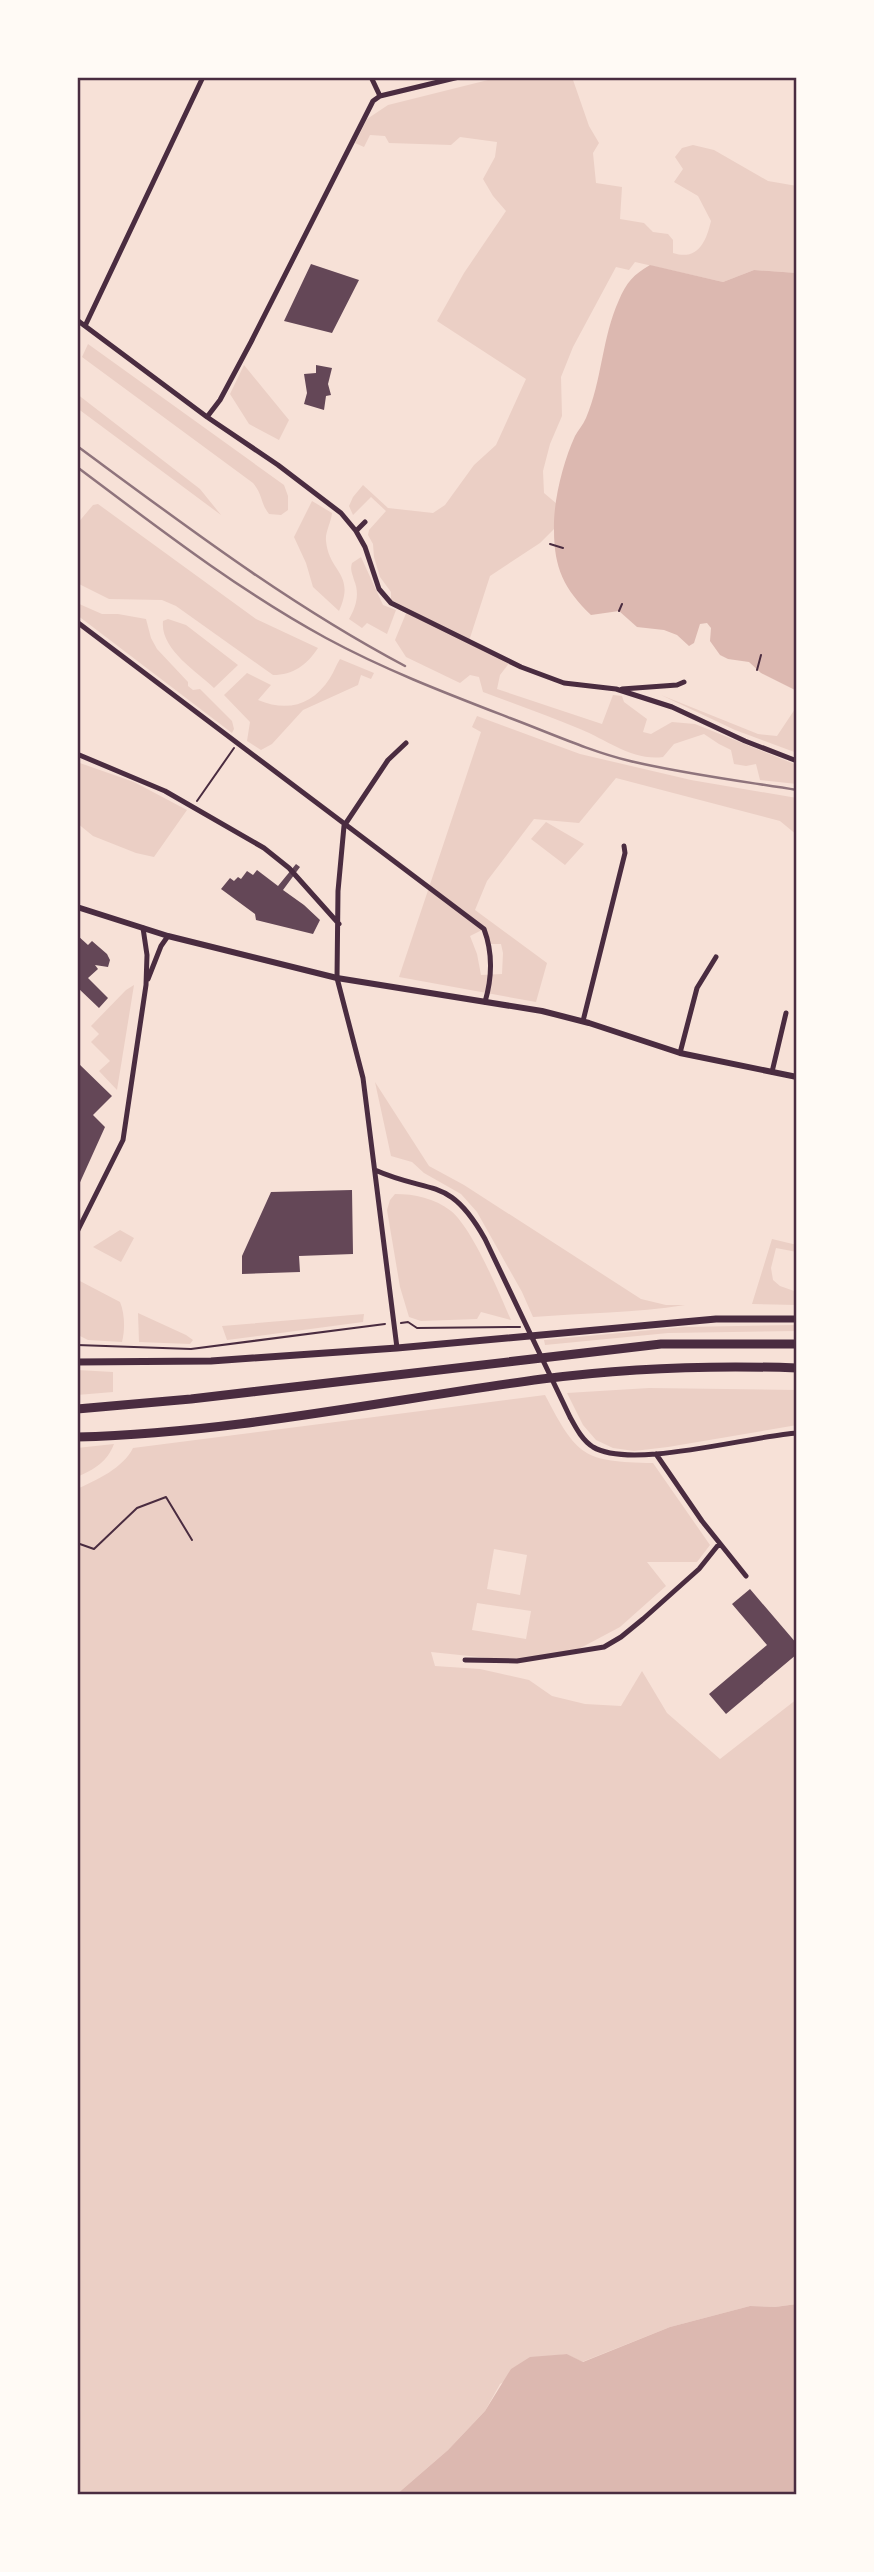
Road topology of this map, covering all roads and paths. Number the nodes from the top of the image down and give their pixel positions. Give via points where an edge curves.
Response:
1 (203, 77) edge
2 (371, 77) edge
3 (459, 77) edge
4 (380, 96) junction
5 (77, 320) edge
6 (85, 326) junction
7 (207, 417) junction
8 (365, 522) dead end
9 (356, 531) junction
10 (550, 544) dead end
11 (563, 548) dead end
12 (622, 604) dead end
13 (619, 611) dead end
14 (77, 621) edge
15 (761, 655) dead end
16 (757, 670) dead end
17 (684, 682) dead end
18 (616, 689) junction
19 (406, 743) dead end
20 (235, 748) dead end
21 (77, 754) edge
22 (797, 761) edge
23 (192, 808) junction
24 (344, 826) junction
25 (624, 846) dead end
26 (77, 907) edge
27 (339, 924) junction
28 (143, 928) junction
29 (168, 936) junction
30 (716, 957) dead end
31 (337, 978) junction
32 (146, 985) junction
33 (485, 1002) junction
34 (786, 1013) dead end
35 (583, 1021) junction
36 (681, 1053) junction
37 (772, 1072) junction
38 (797, 1077) edge
39 (375, 1170) junction
40 (77, 1232) edge
41 (797, 1319) edge
42 (394, 1324) junction
43 (527, 1327) dead end
44 (77, 1345) edge
45 (797, 1345) edge
46 (397, 1348) junction
47 (77, 1362) edge
48 (797, 1368) edge
49 (77, 1409) edge
50 (797, 1433) edge
51 (77, 1437) edge
52 (656, 1454) junction
53 (192, 1541) dead end
54 (77, 1544) edge
55 (719, 1544) junction
56 (746, 1576) dead end
57 (465, 1660) dead end

1 - 6 street
2 - 4 street
3 - 4 street
4 - 7 street via 367,111 251,342
5 - 6 street
6 - 7 street
7 - 9 street via 309,488
8 - 9 street
9 - 18 street via 379,589 391,603 521,667 564,683
10 - 11 path
12 - 13 path
14 - 24 street
15 - 16 path
17 - 18 street
18 - 22 street via 672,707
19 - 24 street via 388,760
20 - 23 path
21 - 23 street via 165,791
23 - 27 street via 264,848 289,868
24 - 27 street
24 - 33 street via 384,851 484,929 490,944
25 - 35 street
26 - 28 street
27 - 31 street
28 - 29 street
28 - 32 street
29 - 31 street
29 - 32 street
30 - 36 street via 697,989
31 - 33 street
31 - 39 street via 363,1078
32 - 40 street via 123,1140
33 - 35 street
34 - 37 street
35 - 36 street
36 - 37 street
37 - 38 street
39 - 42 street
39 - 52 street via 442,1190 463,1205 485,1239 584,1440 620,1455
41 - 46 main road via 716,1319
42 - 43 path
42 - 44 path via 191,1349
42 - 46 street
45 - 49 highway via 661,1344
46 - 47 main road via 200,1361
48 - 51 highway via 664,1368 544,1379 210,1428
50 - 52 street
52 - 55 street
53 - 54 path via 166,1497 137,1508 94,1549
55 - 56 street
55 - 57 street via 699,1569 604,1647 517,1661

